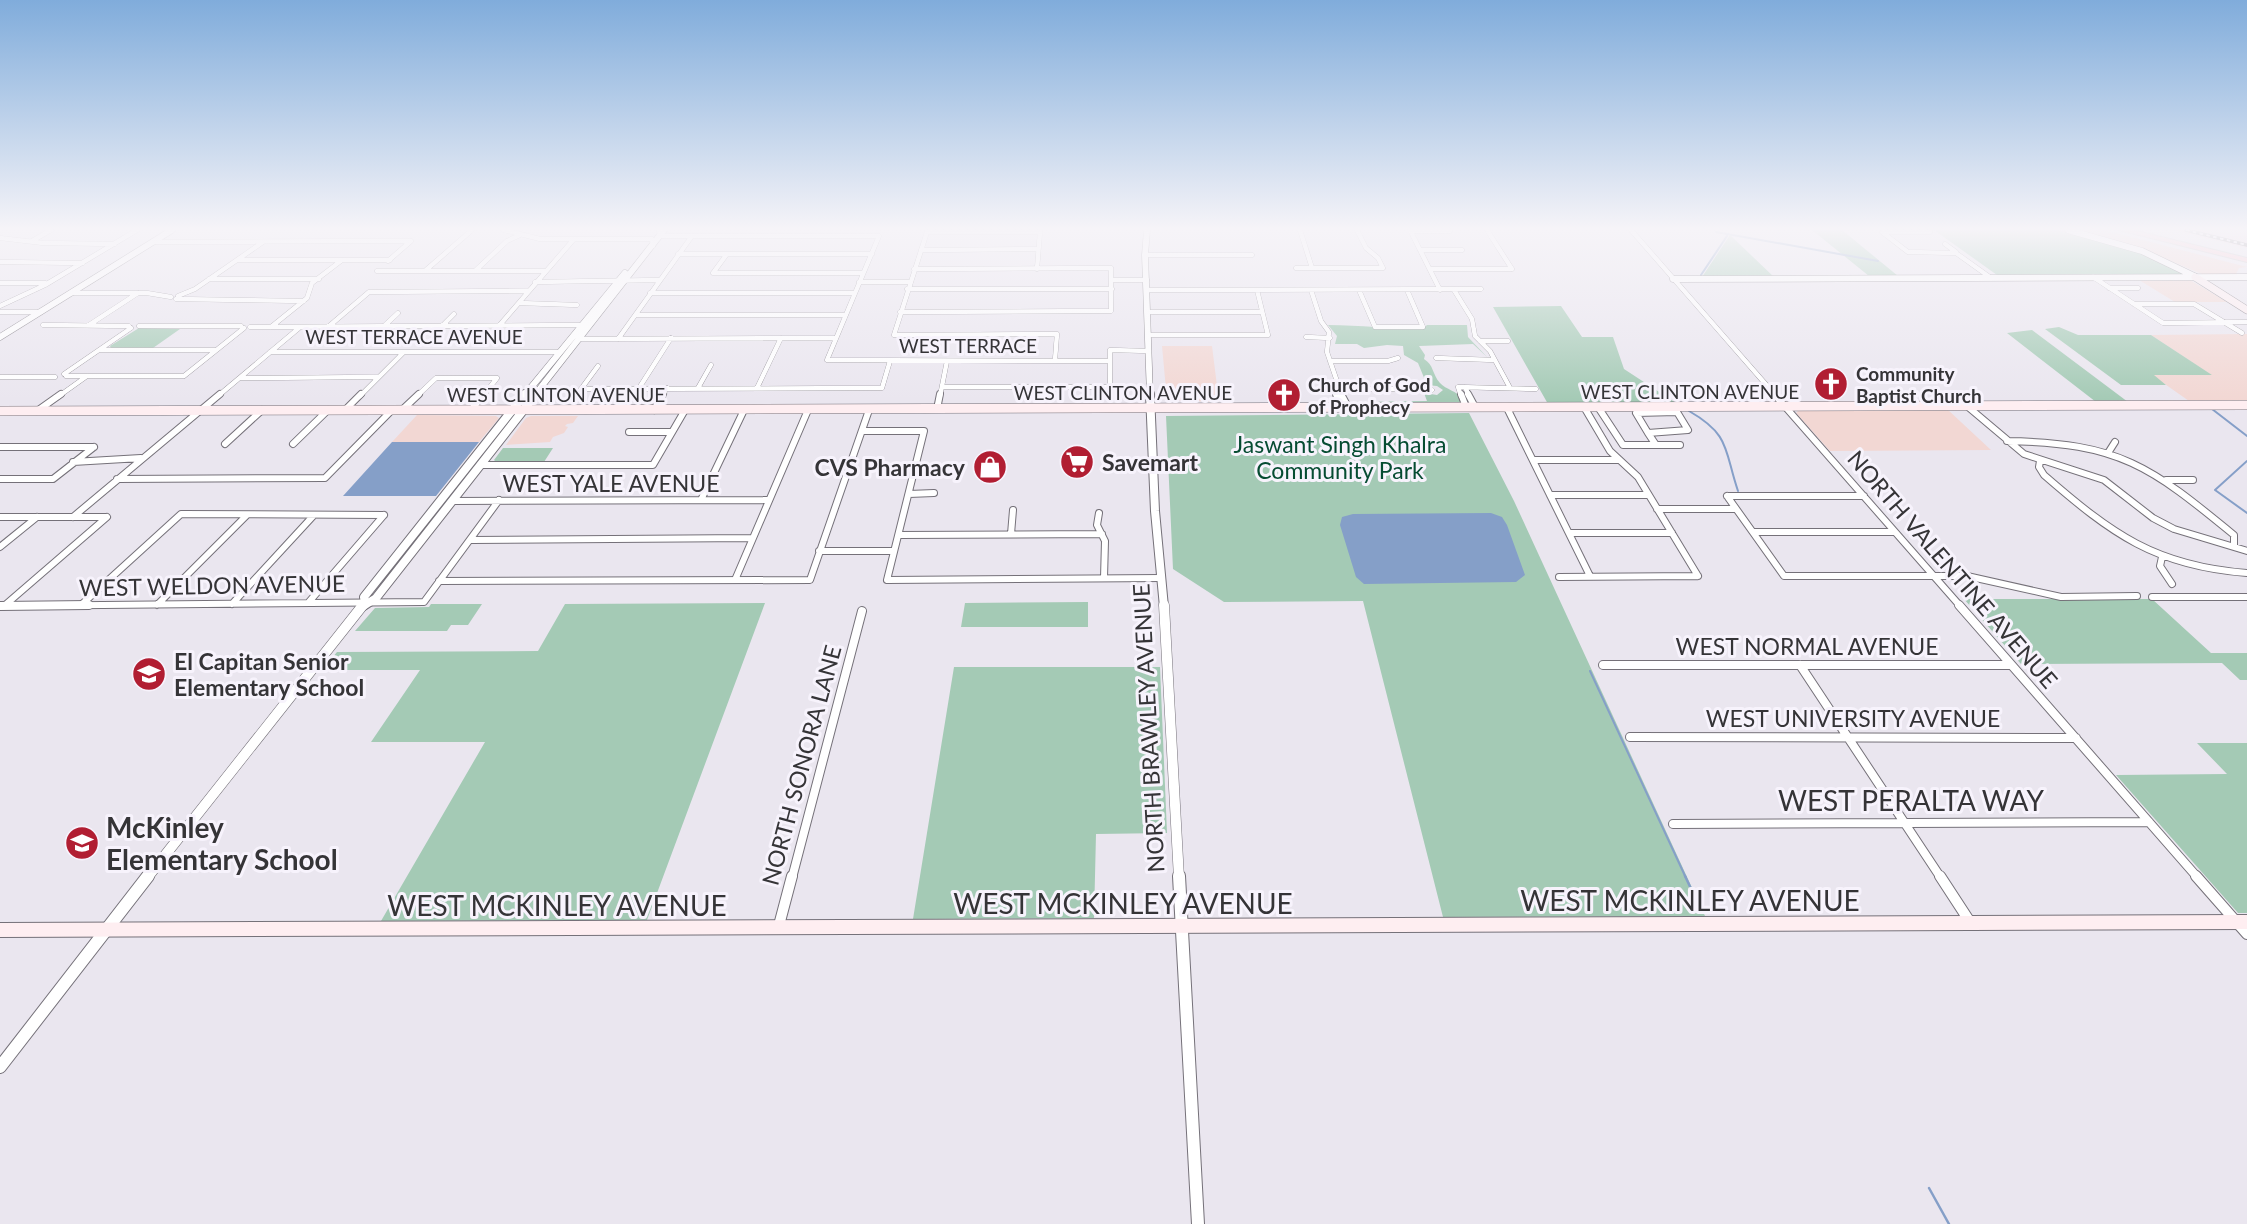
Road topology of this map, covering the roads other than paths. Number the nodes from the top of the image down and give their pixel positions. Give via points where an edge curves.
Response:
1 (39, 287) edge
2 (80, 287) edge
3 (194, 287) edge
4 (309, 287) edge
5 (531, 287) edge
6 (615, 287) edge
7 (616, 287) edge
8 (654, 287) edge
9 (857, 287) edge
10 (1439, 287) edge
11 (1680, 287) edge
12 (2213, 287) edge
13 (2109, 288) joint
14 (2138, 288) dead end
15 (907, 289) joint
16 (1112, 289) joint
17 (1359, 289) junction
18 (1481, 289) dead end
19 (1148, 290) joint
20 (1257, 290) junction
21 (1311, 290) junction
22 (1406, 290) junction
23 (1440, 290) junction
24 (1454, 290) junction
25 (528, 291) junction
26 (71, 293) junction
27 (138, 293) junction
28 (650, 293) junction
29 (854, 293) junction
30 (175, 297) junction
31 (304, 301) junction
32 (520, 303) junction
33 (2133, 304) junction
34 (1, 305) edge
35 (576, 305) dead end
36 (2247, 307) edge
37 (0, 312) edge
38 (41, 312) junction
39 (901, 312) junction
40 (1148, 312) junction
41 (1262, 312) junction
42 (398, 313) dead end
43 (454, 314) dead end
44 (637, 315) junction
45 (845, 315) junction
46 (2225, 322) junction
47 (2247, 322) edge
48 (43, 325) dead end
49 (580, 325) junction
50 (88, 326) junction
51 (130, 327) junction
52 (245, 327) junction
53 (441, 327) junction
54 (498, 327) junction
55 (270, 328) junction
56 (299, 328) junction
57 (327, 328) junction
58 (382, 328) junction
59 (2242, 333) dead end
60 (1149, 335) junction
61 (0, 337) edge
62 (1306, 337) dead end
63 (671, 338) junction
64 (781, 338) junction
65 (835, 338) junction
66 (1330, 338) junction
67 (578, 339) junction
68 (618, 339) junction
69 (1480, 341) junction
70 (1508, 341) dead end
71 (99, 350) junction
72 (215, 350) junction
73 (1149, 351) junction
74 (270, 352) junction
75 (404, 352) junction
76 (559, 352) junction
77 (1398, 358) dead end
78 (1436, 358) dead end
79 (890, 360) junction
80 (1055, 360) junction
81 (1110, 360) junction
82 (1494, 360) junction
83 (947, 361) junction
84 (1330, 361) junction
85 (711, 365) dead end
86 (598, 366) dead end
87 (65, 375) junction
88 (87, 376) junction
89 (0, 377) edge
90 (378, 377) junction
91 (239, 378) junction
92 (1509, 386) junction
93 (942, 387) junction
94 (639, 388) junction
95 (667, 388) junction
96 (698, 388) junction
97 (757, 388) junction
98 (1338, 388) junction
99 (1536, 389) dead end
100 (1432, 390) dead end
101 (2247, 405) edge
102 (1784, 406) junction
103 (1967, 406) junction
104 (1344, 407) junction
105 (1471, 407) junction
106 (1584, 407) junction
107 (1598, 407) junction
108 (1152, 408) junction
109 (1507, 408) junction
110 (936, 409) junction
111 (1675, 409) junction
112 (199, 410) junction
113 (262, 410) junction
114 (328, 410) junction
115 (345, 410) junction
116 (402, 410) junction
117 (471, 410) junction
118 (513, 410) junction
119 (524, 410) junction
120 (654, 410) junction
121 (685, 410) junction
122 (744, 410) junction
123 (808, 410) junction
124 (869, 410) junction
125 (0, 411) edge
126 (37, 411) junction
127 (391, 411) junction
128 (862, 431) junction
129 (629, 432) dead end
130 (672, 432) junction
131 (1648, 433) junction
132 (2006, 441) junction
133 (2115, 442) dead end
134 (225, 444) dead end
135 (293, 444) dead end
136 (1656, 445) junction
137 (1680, 445) dead end
138 (0, 447) edge
139 (2108, 453) junction
140 (142, 458) junction
141 (1533, 460) junction
142 (1619, 460) junction
143 (2040, 461) junction
144 (72, 462) junction
145 (480, 465) junction
146 (117, 479) junction
147 (0, 480) edge
148 (2165, 480) junction
149 (2193, 480) dead end
150 (909, 494) junction
151 (934, 494) dead end
152 (1550, 495) junction
153 (1648, 495) junction
154 (1864, 496) junction
155 (452, 500) junction
156 (499, 500) junction
157 (701, 500) junction
158 (769, 500) junction
159 (1657, 509) junction
160 (1736, 509) junction
161 (1013, 510) dead end
162 (1098, 513) dead end
163 (314, 514) junction
164 (247, 515) junction
165 (0, 517) edge
166 (37, 517) junction
167 (73, 517) junction
168 (1895, 532) junction
169 (1569, 533) junction
170 (1672, 533) junction
171 (1754, 533) junction
172 (1011, 534) junction
173 (1102, 534) junction
174 (899, 535) junction
175 (752, 538) junction
176 (471, 540) junction
177 (2234, 546) junction
178 (0, 547) edge
179 (819, 551) junction
180 (892, 551) junction
181 (2247, 551) edge
182 (2162, 557) junction
183 (2247, 573) edge
184 (1590, 576) junction
185 (1933, 576) junction
186 (1559, 577) dead end
187 (1104, 578) junction
188 (1162, 578) junction
189 (735, 580) junction
190 (439, 581) junction
191 (2172, 584) dead end
192 (2137, 596) dead end
193 (2152, 597) dead end
194 (2247, 597) edge
195 (308, 603) junction
196 (365, 603) junction
197 (232, 604) junction
198 (157, 605) junction
199 (2, 606) edge
200 (81, 606) junction
201 (862, 611) dead end
202 (1603, 665) dead end
203 (1800, 665) junction
204 (2011, 665) junction
205 (1630, 737) dead end
206 (1848, 737) junction
207 (2076, 738) junction
208 (2149, 822) junction
209 (1672, 824) dead end
210 (1906, 824) junction
211 (2242, 922) edge
212 (1971, 923) junction
213 (1180, 928) junction
214 (107, 929) junction
215 (0, 930) edge
216 (778, 930) junction
217 (2247, 934) edge
218 (0, 1067) edge
219 (1198, 1224) edge

1 - 34 street
2 - 26 street
3 - 30 street
4 - 31 street
5 - 25 street
6 - 49 street
7 - 67 street
8 - 28 street
9 - 29 street
10 - 23 street
11 - 102 street, NORTH VALENTINE AVENUE
12 - 36 main road
13 - 14 street
13 - 33 street
15 - 16 street
15 - 39 street
16 - 39 street via 1111,311
17 - 21 street
17 - 22 street
17 - 22 street via 1375,327 1423,327
18 - 24 street
19 - 20 street
19 - 40 street, NORTH BRAWLEY AVENUE
20 - 21 street
20 - 41 street
21 - 66 street
22 - 23 street
23 - 24 street
24 - 69 street
25 - 32 street
25 - 57 street via 369,292
26 - 27 street
26 - 38 street
27 - 30 street
27 - 50 street
28 - 29 street
28 - 44 street
29 - 45 street
30 - 31 street
31 - 55 street
32 - 35 street
32 - 54 street
33 - 46 street via 2194,304
33 - 46 street via 2163,323
37 - 38 street
38 - 61 street
39 - 80 street via 894,335 1057,334
40 - 41 street
40 - 60 street, NORTH BRAWLEY AVENUE
41 - 60 street via 1268,335
42 - 58 street
43 - 53 street
44 - 45 street
44 - 68 street
45 - 65 street
46 - 47 street
46 - 59 street
48 - 50 street
49 - 54 street
49 - 76 street
50 - 51 street
51 - 52 street
51 - 71 street
52 - 55 street
52 - 72 street
53 - 54 street
53 - 58 street
55 - 56 street
56 - 57 street
56 - 74 street
57 - 58 street
60 - 73 street, NORTH BRAWLEY AVENUE
62 - 66 street
63 - 64 street
63 - 68 street
63 - 94 street
64 - 65 street
64 - 97 street
65 - 79 street, WEST TERRACE via 827,360
66 - 84 street
67 - 68 street
67 - 119 street
69 - 70 street
69 - 82 street
71 - 72 street
71 - 87 street
72 - 88 street via 184,376
73 - 81 street via 1110,350
73 - 108 street, NORTH BRAWLEY AVENUE
74 - 75 street, WEST TERRACE AVENUE
74 - 91 street
75 - 76 street, WEST TERRACE AVENUE
75 - 90 street
76 - 118 street
77 - 84 street
78 - 82 street
79 - 83 street, WEST TERRACE
79 - 97 street via 881,388
80 - 81 street, WEST TERRACE
80 - 83 street, WEST TERRACE
81 - 93 street via 1110,387
82 - 92 street
83 - 93 street
84 - 98 street
85 - 96 street
86 - 94 street via 581,389
87 - 88 street
87 - 89 street
88 - 126 street
90 - 91 street
90 - 115 street
91 - 112 street
92 - 99 street
92 - 105 street via 1461,387
93 - 110 street
94 - 95 street
95 - 96 street
95 - 120 street
96 - 97 street
98 - 100 street
98 - 104 street
101 - 103 main road, WEST CLINTON AVENUE
102 - 103 main road, WEST CLINTON AVENUE
102 - 111 main road, WEST CLINTON AVENUE
102 - 154 street, NORTH VALENTINE AVENUE
103 - 132 street
104 - 105 main road, WEST CLINTON AVENUE
104 - 108 main road, WEST CLINTON AVENUE
105 - 109 main road, WEST CLINTON AVENUE
106 - 107 main road, WEST CLINTON AVENUE
106 - 109 main road, WEST CLINTON AVENUE
106 - 142 street
107 - 111 main road, WEST CLINTON AVENUE
107 - 136 street via 1623,445
108 - 110 main road, WEST CLINTON AVENUE
108 - 188 street, NORTH BRAWLEY AVENUE
109 - 141 street
110 - 124 main road, WEST CLINTON AVENUE
111 - 131 street via 1636,413
111 - 131 street via 1686,432
112 - 113 main road, WEST CLINTON AVENUE
112 - 126 main road, WEST CLINTON AVENUE
112 - 140 street
113 - 114 main road, WEST CLINTON AVENUE
113 - 134 street
114 - 115 main road, WEST CLINTON AVENUE
114 - 135 street
115 - 127 main road, WEST CLINTON AVENUE
116 - 117 main road, WEST CLINTON AVENUE
116 - 117 street via 436,378 497,377
116 - 127 main road, WEST CLINTON AVENUE
117 - 118 main road, WEST CLINTON AVENUE
118 - 119 main road, WEST CLINTON AVENUE
118 - 196 street via 364,597
119 - 120 main road, WEST CLINTON AVENUE
119 - 145 street
120 - 121 main road, WEST CLINTON AVENUE
121 - 122 main road, WEST CLINTON AVENUE
121 - 130 street
122 - 123 main road, WEST CLINTON AVENUE
122 - 157 street
123 - 124 main road, WEST CLINTON AVENUE
123 - 158 street
124 - 128 street
125 - 126 main road, WEST CLINTON AVENUE
127 - 146 street via 325,478
128 - 150 street via 924,431
128 - 179 street
129 - 130 street
130 - 145 street via 653,465
131 - 136 street
132 - 139 street via 2058,442
132 - 143 street
133 - 139 street
136 - 137 street
138 - 144 street via 94,447
139 - 148 street
140 - 144 street
140 - 146 street
141 - 142 street
141 - 152 street
142 - 153 street via 1638,477
143 - 177 street via 2097,477 2166,526
143 - 182 street via 2044,475 2097,522 2123,540
144 - 147 street via 53,480
145 - 155 street
146 - 167 street
148 - 149 street
148 - 177 street via 2234,535
150 - 151 street
150 - 174 street
152 - 153 street
152 - 169 street
153 - 159 street
154 - 160 street via 1727,496
154 - 168 street, NORTH VALENTINE AVENUE
155 - 156 street, WEST YALE AVENUE
155 - 196 street via 376,598
156 - 157 street, WEST YALE AVENUE
156 - 176 street
157 - 158 street, WEST YALE AVENUE
158 - 175 street
159 - 160 street
159 - 170 street
160 - 171 street
161 - 172 street
162 - 173 street
163 - 164 street
163 - 195 street via 384,515
163 - 197 street
164 - 198 street
164 - 200 street via 181,514
165 - 166 street
166 - 167 street
166 - 178 street
167 - 199 street via 107,517
168 - 171 street
168 - 185 street, NORTH VALENTINE AVENUE
169 - 170 street
169 - 184 street
170 - 184 street via 1698,576
171 - 185 street via 1784,576
172 - 173 street
172 - 174 street
173 - 187 street
174 - 180 street
175 - 176 street
175 - 189 street
176 - 190 street
177 - 181 street
179 - 180 street
179 - 189 street via 810,580
180 - 187 street via 887,580
182 - 183 street via 2206,569
182 - 191 street via 2160,566
184 - 186 street
185 - 192 street via 1985,578 2061,597
185 - 204 street, NORTH VALENTINE AVENUE
187 - 188 street
188 - 213 street, NORTH BRAWLEY AVENUE
189 - 190 street
190 - 196 street, WEST WELDON AVENUE via 424,602
193 - 194 street
195 - 196 street, WEST WELDON AVENUE
195 - 197 street, WEST WELDON AVENUE
196 - 214 street
197 - 198 street, WEST WELDON AVENUE
198 - 200 street, WEST WELDON AVENUE
199 - 200 street, WEST WELDON AVENUE
201 - 216 street, NORTH SONORA LANE
202 - 203 street, WEST NORMAL AVENUE
203 - 204 street, WEST NORMAL AVENUE
203 - 206 street
204 - 207 street, NORTH VALENTINE AVENUE
205 - 206 street, WEST UNIVERSITY AVENUE
206 - 207 street, WEST UNIVERSITY AVENUE
206 - 210 street
207 - 208 street, NORTH VALENTINE AVENUE
208 - 210 street, WEST PERALTA WAY
208 - 211 street, NORTH VALENTINE AVENUE
209 - 210 street, WEST PERALTA WAY
210 - 212 street
211 - 212 main road, WEST MCKINLEY AVENUE
211 - 217 street, NORTH VALENTINE AVENUE
212 - 213 main road, WEST MCKINLEY AVENUE
213 - 216 main road, WEST MCKINLEY AVENUE
213 - 219 street, NORTH BRAWLEY AVENUE
214 - 215 main road, WEST MCKINLEY AVENUE
214 - 216 main road, WEST MCKINLEY AVENUE
214 - 218 street

